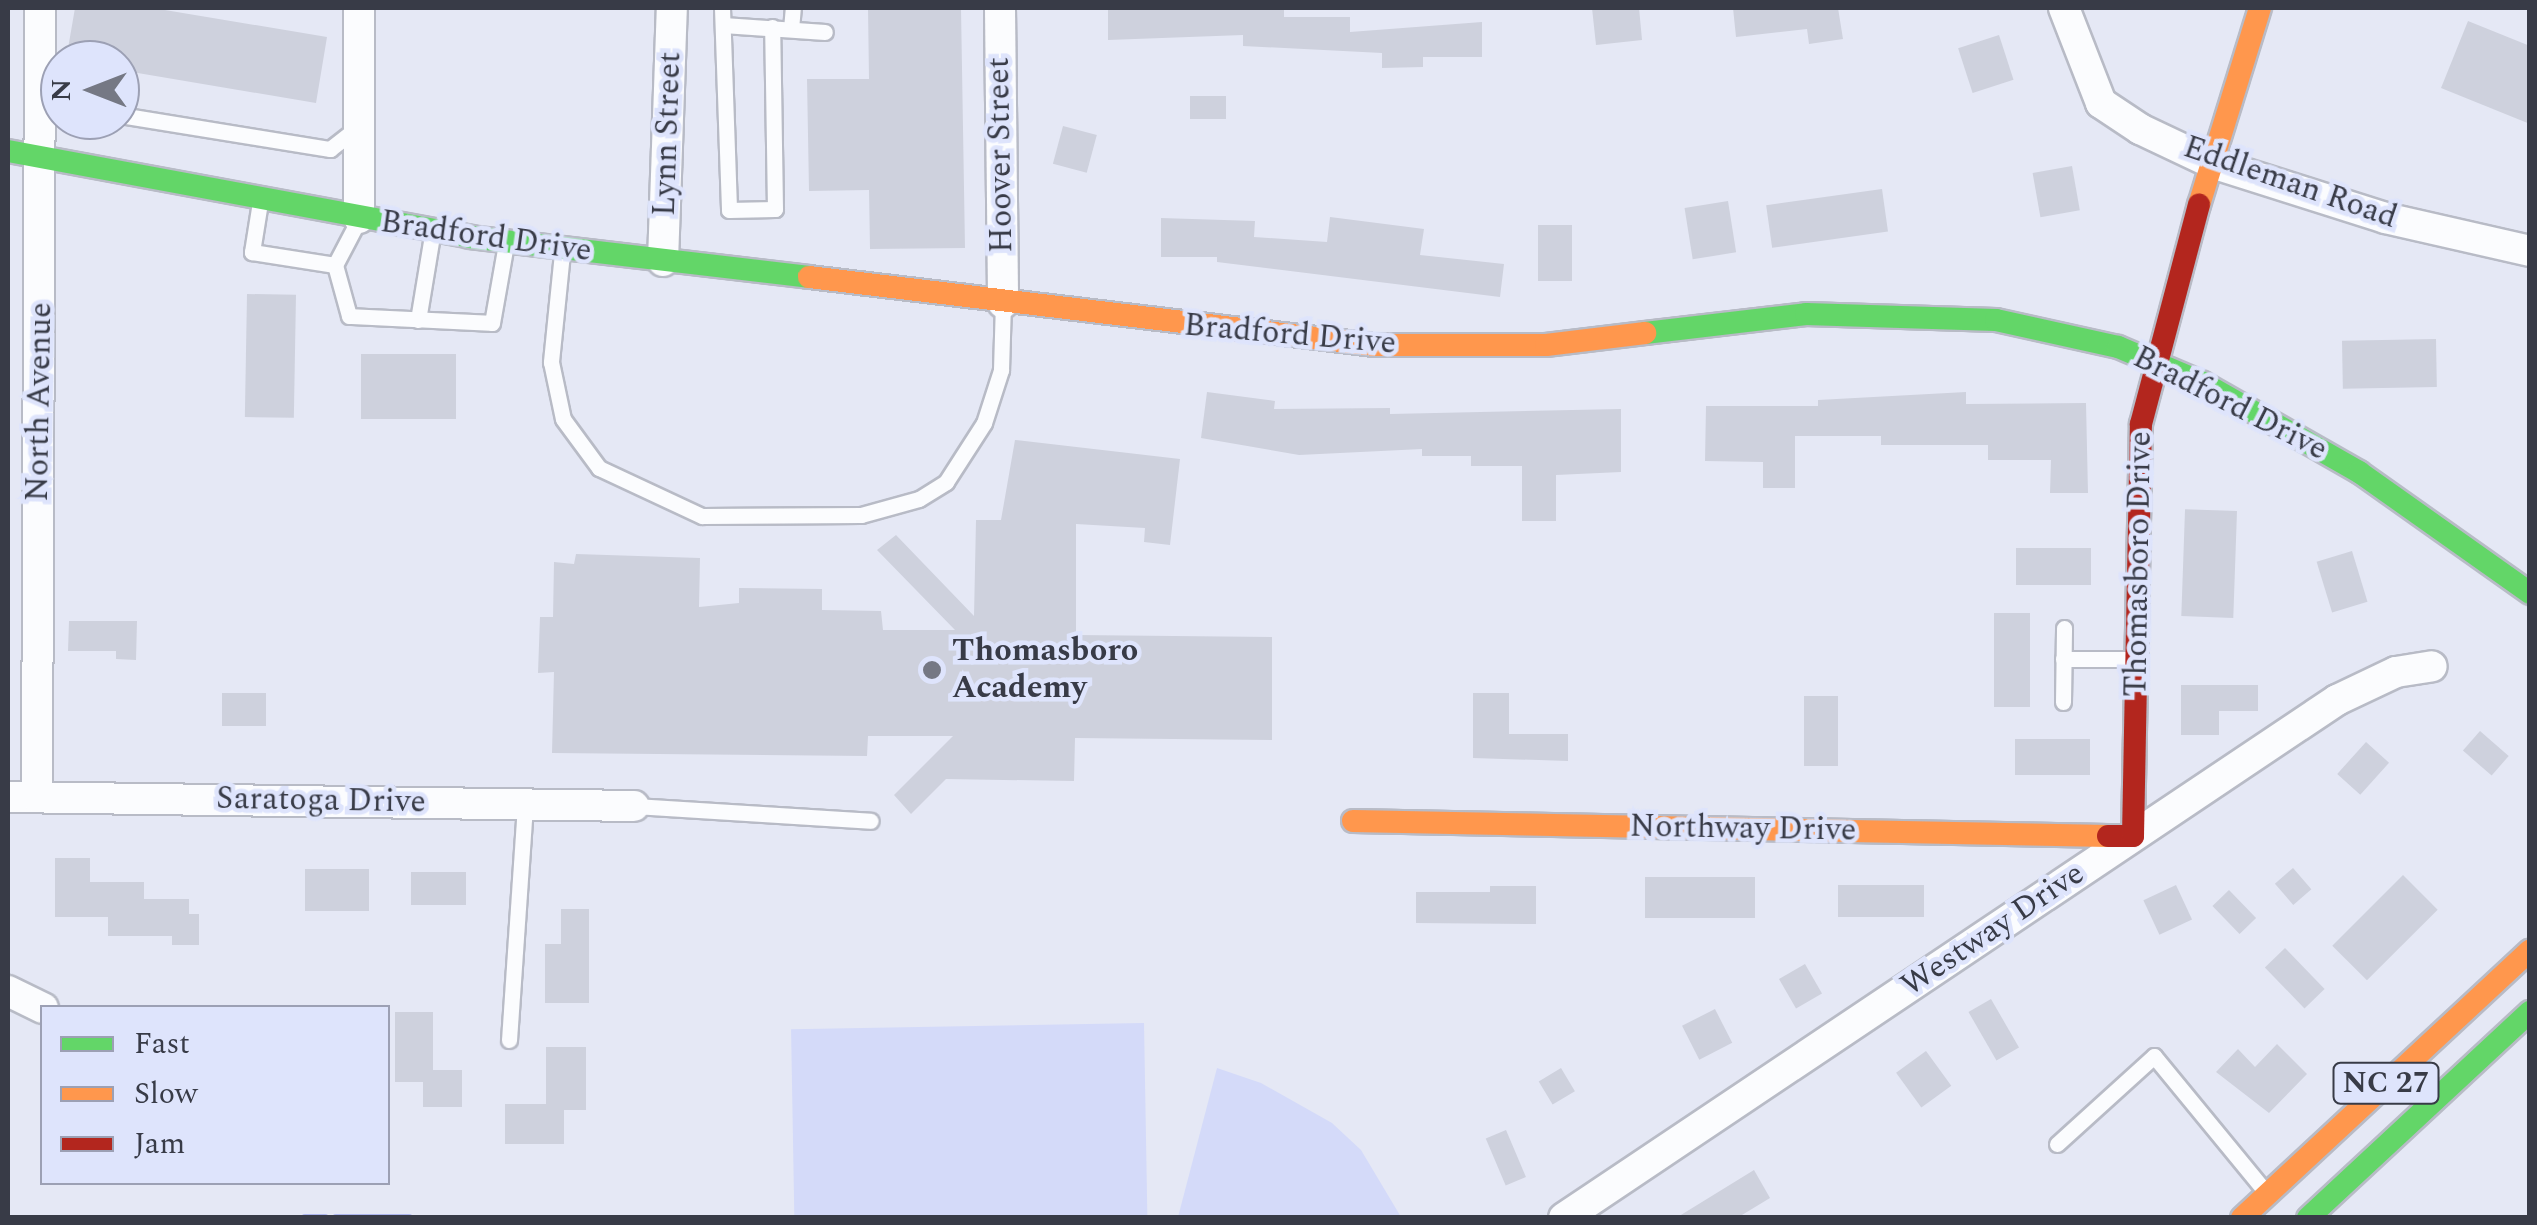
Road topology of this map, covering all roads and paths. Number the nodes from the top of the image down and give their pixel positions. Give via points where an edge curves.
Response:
1 (40, 8) edge
2 (359, 8) edge
3 (672, 8) edge
4 (722, 8) edge
5 (794, 8) edge
6 (1000, 8) edge
7 (2064, 8) edge
8 (2260, 8) edge
9 (723, 25) junction
10 (772, 28) junction
11 (791, 29) junction
12 (826, 32) dead end
13 (43, 40) edge
14 (140, 118) edge
15 (359, 126) junction
16 (45, 140) edge
17 (8, 151) edge
18 (42, 158) junction
19 (2212, 163) junction
20 (261, 198) junction
21 (360, 218) junction
22 (433, 232) junction
23 (506, 242) junction
24 (563, 248) junction
25 (2530, 251) edge
26 (664, 261) junction
27 (336, 265) junction
28 (1003, 303) junction
29 (418, 320) junction
30 (2153, 361) junction
31 (2521, 589) edge
32 (2530, 612) edge
33 (2064, 628) dead end
34 (2063, 659) junction
35 (2136, 659) junction
36 (2432, 666) dead end
37 (2063, 702) dead end
38 (22, 797) edge
39 (525, 804) junction
40 (634, 806) joint
41 (870, 821) dead end
42 (1353, 821) dead end
43 (2133, 836) junction
44 (2530, 950) edge
45 (8, 991) edge
46 (40, 1007) edge
47 (2530, 1012) edge
48 (510, 1040) dead end
49 (2057, 1144) dead end
50 (2267, 1194) junction
51 (2324, 1213) edge
52 (1564, 1218) edge
53 (2242, 1218) edge

1 - 13 street, North Avenue
2 - 15 street
3 - 26 street, Lynn Street
4 - 9 lane
5 - 11 lane
6 - 28 street, Hoover Street
7 - 19 street, Eddleman Road via 2101,103
8 - 19 street, Thomasboro Drive
9 - 10 lane
9 - 10 lane via 728,210 775,209
10 - 11 lane
11 - 12 lane
14 - 15 lane via 330,150
15 - 21 street
16 - 18 street, North Avenue
17 - 18 street, Bradford Drive
18 - 20 street, Bradford Drive
18 - 38 street, North Avenue
19 - 25 street, Eddleman Road via 2385,218
19 - 30 street, Thomasboro Drive
20 - 21 street, Bradford Drive
20 - 27 lane via 252,252
21 - 22 street, Bradford Drive
21 - 27 lane
22 - 23 street, Bradford Drive
22 - 29 lane
23 - 24 street, Bradford Drive
23 - 29 lane via 492,323
24 - 26 street, Bradford Drive
24 - 28 lane via 551,362 563,419 599,468 702,516 861,515 919,499 946,482 999,375
26 - 28 street, Bradford Drive
27 - 29 lane via 349,316
28 - 30 street, Bradford Drive via 1206,329 1466,348 1806,314 1933,313 2040,329
30 - 31 street, Bradford Drive via 2310,440
30 - 35 street, Thomasboro Drive via 2141,424
31 - 32 street, Bradford Drive
33 - 34 lane
34 - 35 lane
34 - 37 lane
35 - 43 street, Thomasboro Drive
36 - 43 street, Westway Drive via 2396,672 2337,700
38 - 39 street, Saratoga Drive
39 - 40 street, Saratoga Drive
39 - 48 lane
40 - 41 lane
42 - 43 street, Northway Drive
43 - 52 street, Westway Drive
44 - 50 street, NC 27
45 - 46 street
47 - 51 street, NC 27
49 - 50 lane via 2154,1056
50 - 53 street, NC 27

